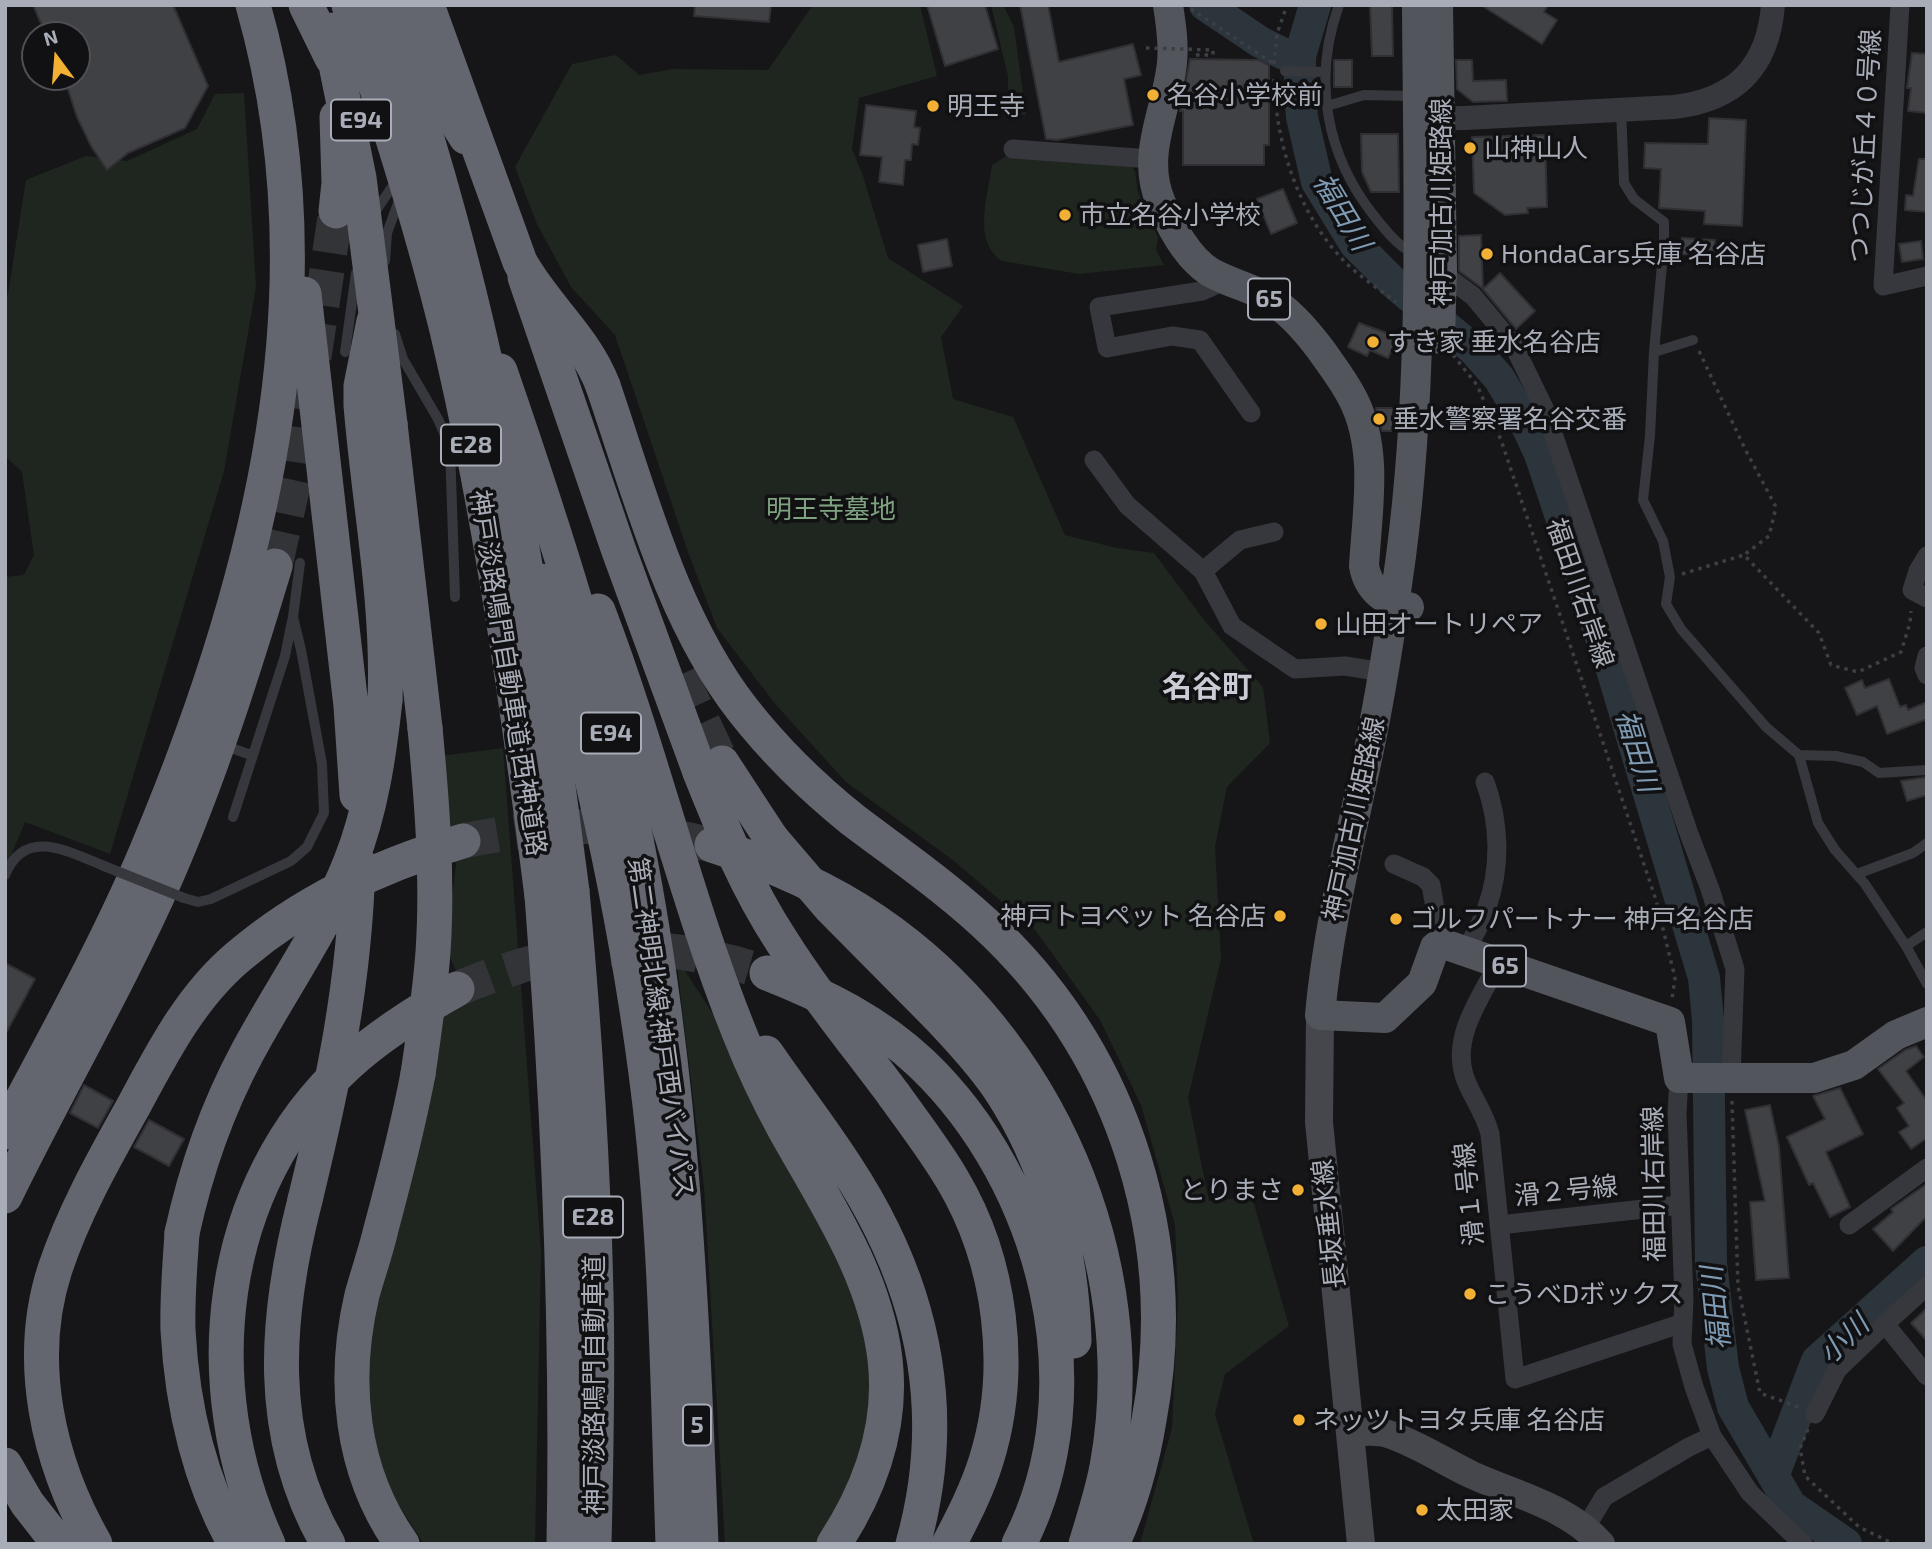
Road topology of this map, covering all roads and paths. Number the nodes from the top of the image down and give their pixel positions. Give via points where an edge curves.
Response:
1 (306, 5) edge
2 (322, 5) edge
3 (334, 5) edge
4 (343, 5) edge
5 (349, 5) edge
6 (383, 5) edge
7 (392, 5) edge
8 (427, 5) edge
9 (1168, 5) edge
10 (1185, 5) edge
11 (1287, 5) edge
12 (1339, 5) edge
13 (1417, 5) edge
14 (1438, 5) edge
15 (1758, 5) edge
16 (1773, 5) edge
17 (1900, 5) edge
18 (255, 10) edge
19 (1146, 48) dead end
20 (419, 54) junction
21 (1192, 55) dead end
22 (1275, 57) dead end
23 (1274, 64) dead end
24 (1274, 71) dead end
25 (1285, 71) dead end
26 (1325, 72) junction
27 (1327, 106) junction
28 (1621, 109) junction
29 (1426, 110) junction
30 (397, 114) dead end
31 (413, 138) junction
32 (438, 142) dead end
33 (386, 144) dead end
34 (283, 148) junction
35 (1013, 149) dead end
36 (1152, 159) junction
37 (346, 186) tunnel mouth
38 (428, 228) junction
39 (523, 260) junction
40 (1431, 263) junction
41 (1927, 276) edge
42 (1226, 280) junction
43 (384, 293) junction
44 (1397, 303) dead end
45 (1437, 339) junction
46 (1693, 340) joint
47 (345, 352) dead end
48 (1654, 352) junction
49 (500, 373) junction
50 (1251, 413) dead end
51 (376, 425) junction
52 (1094, 460) dead end
53 (1274, 532) dead end
54 (1744, 555) junction
55 (1927, 556) edge
56 (288, 565) joint
57 (1203, 571) junction
58 (1670, 577) junction
59 (1919, 594) edge
60 (454, 597) dead end
61 (1403, 606) junction
62 (293, 617) junction
63 (1910, 623) dead end
64 (1927, 656) edge
65 (1383, 672) junction
66 (1927, 675) edge
67 (235, 749) junction
68 (1799, 755) junction
69 (711, 768) junction
70 (1927, 770) edge
71 (1485, 782) dead end
72 (233, 817) dead end
73 (463, 841) tunnel mouth
74 (1927, 844) edge
75 (712, 845) tunnel mouth
76 (1394, 864) dead end
77 (1857, 874) junction
78 (5, 875) edge
79 (557, 893) junction
80 (695, 912) junction
81 (1927, 932) edge
82 (1906, 946) junction
83 (1453, 947) junction
84 (1497, 964) junction
85 (767, 973) tunnel mouth
86 (1927, 984) edge
87 (457, 989) tunnel mouth
88 (1329, 1015) junction
89 (1670, 1022) junction
90 (1927, 1023) edge
91 (1731, 1076) junction
92 (1679, 1078) junction
93 (5, 1132) edge
94 (1927, 1168) edge
95 (5, 1196) edge
96 (1681, 1205) junction
97 (1499, 1225) junction
98 (1849, 1225) dead end
99 (676, 1268) junction
100 (1927, 1286) edge
101 (1683, 1323) junction
102 (1885, 1324) junction
103 (1926, 1375) edge
104 (1815, 1413) junction
105 (1360, 1432) junction
106 (1712, 1436) junction
107 (5, 1465) edge
108 (5, 1478) edge
109 (1594, 1535) edge
110 (58, 1543) edge
111 (95, 1544) edge
112 (235, 1544) edge
113 (268, 1544) edge
114 (328, 1544) edge
115 (402, 1544) edge
116 (564, 1544) edge
117 (594, 1544) edge
118 (673, 1544) edge
119 (701, 1544) edge
120 (834, 1544) edge
121 (913, 1544) edge
122 (949, 1544) edge
123 (1020, 1544) edge
124 (1086, 1544) edge
125 (1112, 1544) edge
126 (1362, 1544) edge
127 (1381, 1544) edge
128 (1803, 1544) edge
129 (1894, 1544) edge

1 - 38 highway, 第二神明北線;神戸西バイパス / E94, bridge
2 - 37 highway
2 - 43 highway, bridge
3 - 38 highway, 第二神明北線;神戸西バイパス / E94, bridge
4 - 30 lane
5 - 79 highway, 神戸淡路鳴門自動車道;西神道路 / E28, bridge via 412,198 447,332
6 - 79 highway, 神戸淡路鳴門自動車道;西神道路 / E28, bridge via 412,86 444,201 505,454 531,601
7 - 20 highway
8 - 39 highway, bridge
9 - 36 main road, 65 via 1172,65
10 - 23 path
11 - 22 path
12 - 26 lane
13 - 29 main road, 神戸加古川姫路線
14 - 29 main road, 神戸加古川姫路線
15 - 28 street via 1751,40 1730,72 1715,85 1684,100
16 - 28 street via 1764,46 1732,89 1696,104
17 - 41 street, つつじが丘４０号線 via 1883,286
18 - 34 highway
19 - 21 path, bridge via 1213,50 1213,55
20 - 31 lane via 423,84
20 - 39 highway via 481,169
24 - 44 path via 1289,170 1306,206 1346,262
25 - 26 lane
26 - 27 lane
27 - 29 lane via 1364,95
27 - 40 lane via 1331,136 1358,195 1398,243
28 - 29 street via 1465,118
28 - 48 lane via 1624,183 1634,200 1664,222
29 - 40 main road, 神戸加古川姫路線
31 - 32 lane
31 - 33 lane via 399,137
34 - 93 highway via 289,275 279,400 266,475 230,618 146,852
34 - 114 highway, bridge via 322,450 357,795 352,965 337,1064 305,1200 281,1333 286,1430 298,1476
35 - 36 street
36 - 42 main road, 65 via 1156,193 1177,234 1202,266
38 - 49 highway, 第二神明北線;神戸西バイパス / E94
38 - 99 highway, 第二神明北線;神戸西バイパス / E94 via 518,508 585,745 634,987
39 - 69 highway, bridge via 619,551
39 - 125 highway, bridge via 539,294 592,359 655,540 713,666 740,706 807,781 964,904 1032,971 1084,1043 1106,1084 1138,1168 1154,1244 1159,1300 1158,1358 1146,1441
40 - 45 main road, 神戸加古川姫路線, bridge
40 - 91 street via 1473,296 1513,344 1545,410 1735,969
42 - 50 street via 1202,292 1099,307 1107,348 1172,336 1200,340
42 - 61 main road, 65 via 1282,307 1307,332 1353,399 1368,457 1366,577 1373,589
43 - 47 lane via 387,233 412,159 371,220 360,250
43 - 51 highway, bridge
43 - 60 lane via 403,359 450,447
45 - 61 main road, 神戸加古川姫路線 via 1425,508
45 - 89 path, 福田川右岸線 via 1477,385 1501,440 1656,900 1675,978
46 - 48 lane
46 - 54 path via 1776,507 1769,536
48 - 58 lane via 1643,500 1663,541
49 - 80 highway via 608,637
49 - 99 highway, 第二神明北線;神戸西バイパス / E94 via 580,623 638,850 675,1094
51 - 112 highway, bridge via 387,653 375,775 351,860 312,943 247,1052 208,1138 183,1233 178,1328 183,1382 193,1436 210,1489
51 - 115 highway, bridge via 425,728 435,890 433,950 418,1074 362,1295 351,1377 360,1454 373,1492
52 - 57 street via 1127,505
53 - 57 street via 1240,540
54 - 58 path
54 - 63 path via 1819,634 1831,665 1858,672 1900,652
55 - 59 street via 1918,571
56 - 62 lane
56 - 67 highway
57 - 65 street via 1232,626 1295,669 1345,666
58 - 68 lane via 1666,604 1681,629 1766,727
61 - 65 main road, 神戸加古川姫路線
61 - 88 main road, 神戸加古川姫路線 via 1393,727
62 - 67 lane via 285,656
62 - 78 lane, bridge via 322,764 324,813 307,847 291,861 198,902 52,846 20,853
64 - 66 street
65 - 88 main road, 神戸加古川姫路線 via 1335,909
67 - 72 lane
67 - 95 highway via 171,864 130,955
68 - 70 lane via 1863,762 1879,774
68 - 77 lane via 1818,823
69 - 122 highway, bridge via 738,862 779,938 953,1180 989,1266 1001,1362 997,1414 986,1460
69 - 123 highway, bridge via 830,907 970,1051 999,1088 1041,1170 1067,1258 1074,1353 1059,1449 1046,1492
71 - 83 street via 1497,832 1496,873 1487,910
73 - 111 highway via 385,866 347,884 288,918 236,958 184,1019 124,1122 59,1258 47,1298 41,1350 42,1385 57,1457
74 - 77 lane
75 - 124 highway via 772,866 840,900 916,952 985,1022 1056,1129 1096,1230 1112,1321 1107,1466
76 - 83 street, 神戸加古川姫路線 via 1423,877 1431,886
77 - 82 lane
79 - 116 highway, 神戸淡路鳴門自動車道 / E28 via 551,1009 564,1296
79 - 117 highway, 神戸淡路鳴門自動車道 / E28 via 582,1008 592,1162
80 - 120 highway via 759,1080 849,1244 878,1320 886,1360 881,1440 869,1480
80 - 121 highway via 750,1029 871,1210 912,1304 930,1407 930,1460
81 - 82 lane
82 - 86 lane
83 - 84 main road, 65
83 - 88 main road via 1435,947 1422,983 1385,1018
84 - 89 main road, 65
84 - 97 street, 滑１号線 via 1469,1019 1461,1051 1464,1075 1490,1134
85 - 123 highway via 848,1009 921,1063 979,1129 1014,1190 1049,1304 1056,1396 1040,1491
87 - 113 highway via 376,1040 332,1080 296,1125 254,1202 229,1297 226,1397 246,1491
88 - 105 main road, 長坂垂水線 via 1319,1122
89 - 92 main road
90 - 91 main road via 1896,1035 1854,1065 1814,1078
91 - 92 main road
91 - 104 path via 1738,1286 1760,1393
92 - 96 street, 福田川右岸線
94 - 98 street
96 - 97 street, 滑２号線
96 - 101 street, 福田川右岸線
97 - 101 street, 滑１号線 via 1515,1380
99 - 118 highway, 5
99 - 119 highway, 5
100 - 102 street
101 - 106 street, 福田川右岸線 via 1682,1344
102 - 103 street
102 - 104 street via 1837,1370
104 - 129 path via 1800,1448 1805,1476 1859,1527
105 - 109 main road via 1387,1434 1569,1517
105 - 126 main road, 長坂垂水線
105 - 127 main road, 長坂垂水線
106 - 109 street via 1604,1497
106 - 128 street, 福田川右岸線 via 1750,1493
107 - 110 highway
108 - 110 highway via 23,1506

